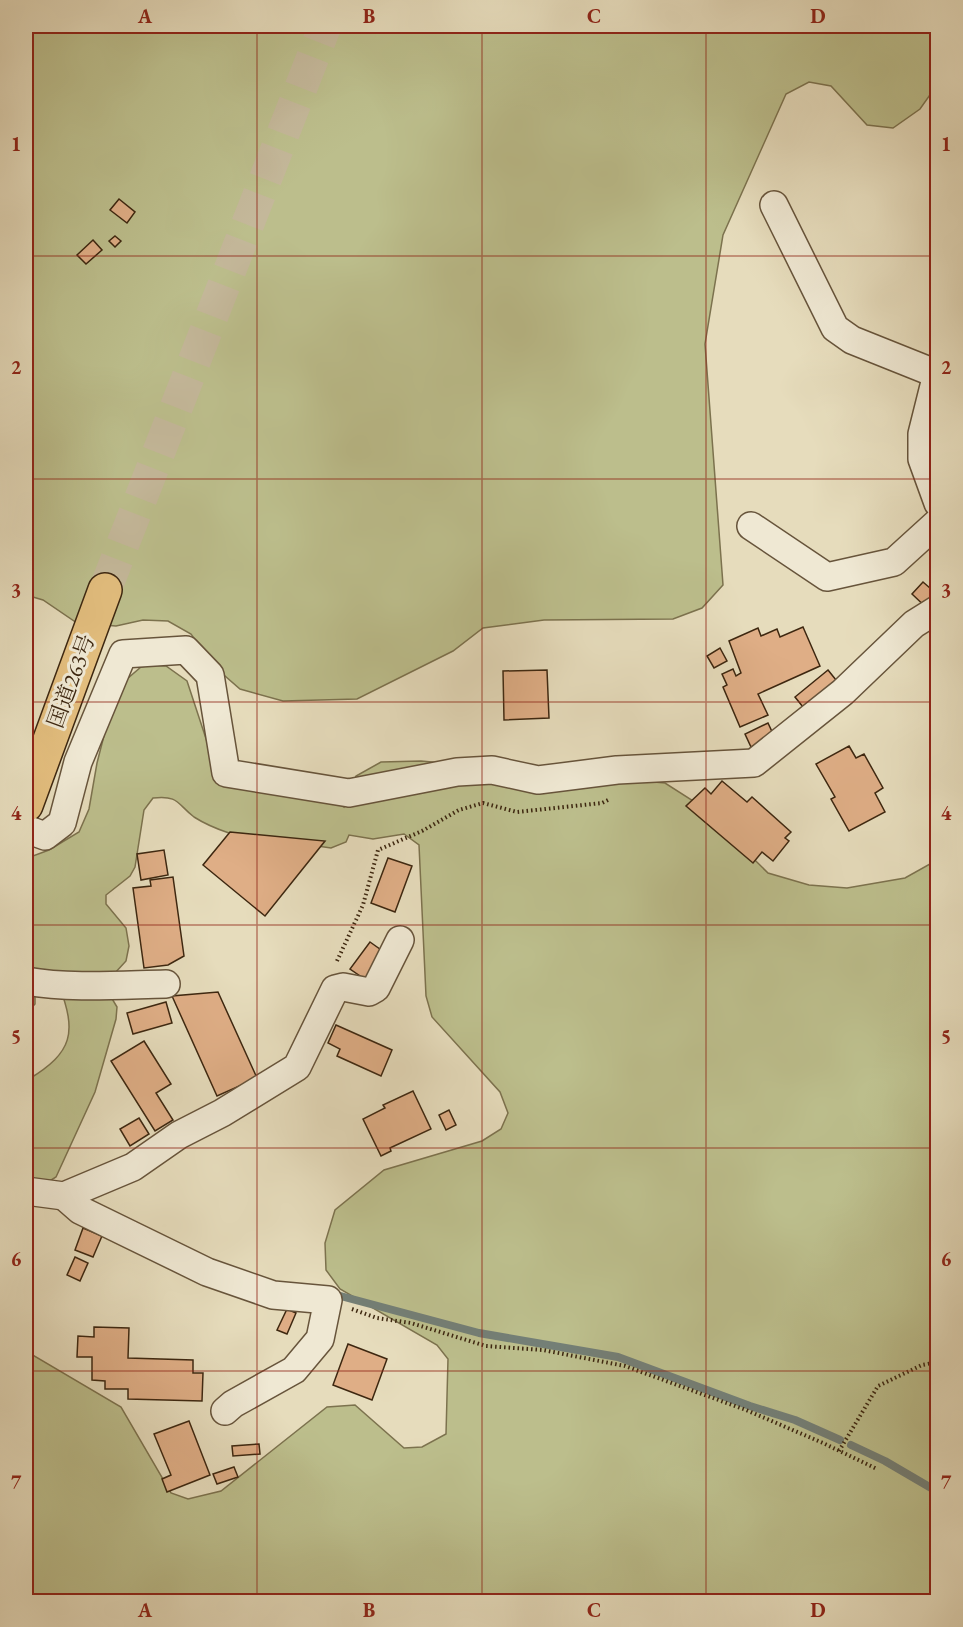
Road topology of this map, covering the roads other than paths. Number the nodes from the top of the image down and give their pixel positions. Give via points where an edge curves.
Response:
1 (774, 205) dead end
2 (937, 373) edge
3 (938, 503) edge
4 (938, 522) edge
5 (751, 526) dead end
6 (105, 590) tunnel mouth
7 (938, 609) edge
8 (26, 805) edge
9 (26, 829) edge
10 (399, 940) dead end
11 (26, 981) edge
12 (166, 984) dead end
13 (26, 1191) edge
14 (64, 1196) junction
15 (225, 1411) dead end

1 - 2 street via 835,328 852,340
2 - 3 street via 922,434 922,459
4 - 5 street via 894,562 827,577
6 - 8 highway, 国道263号
7 - 9 street via 914,624 843,692 754,763 616,770 537,780 492,770 457,772 350,793 226,773 210,675 186,650 123,654 78,762 62,823 45,836
10 - 14 street via 376,988 369,992 335,988 297,1067 179,1135 133,1167
11 - 12 street
13 - 14 street
14 - 15 street via 80,1210 207,1272 273,1295 328,1300 320,1339 294,1370

